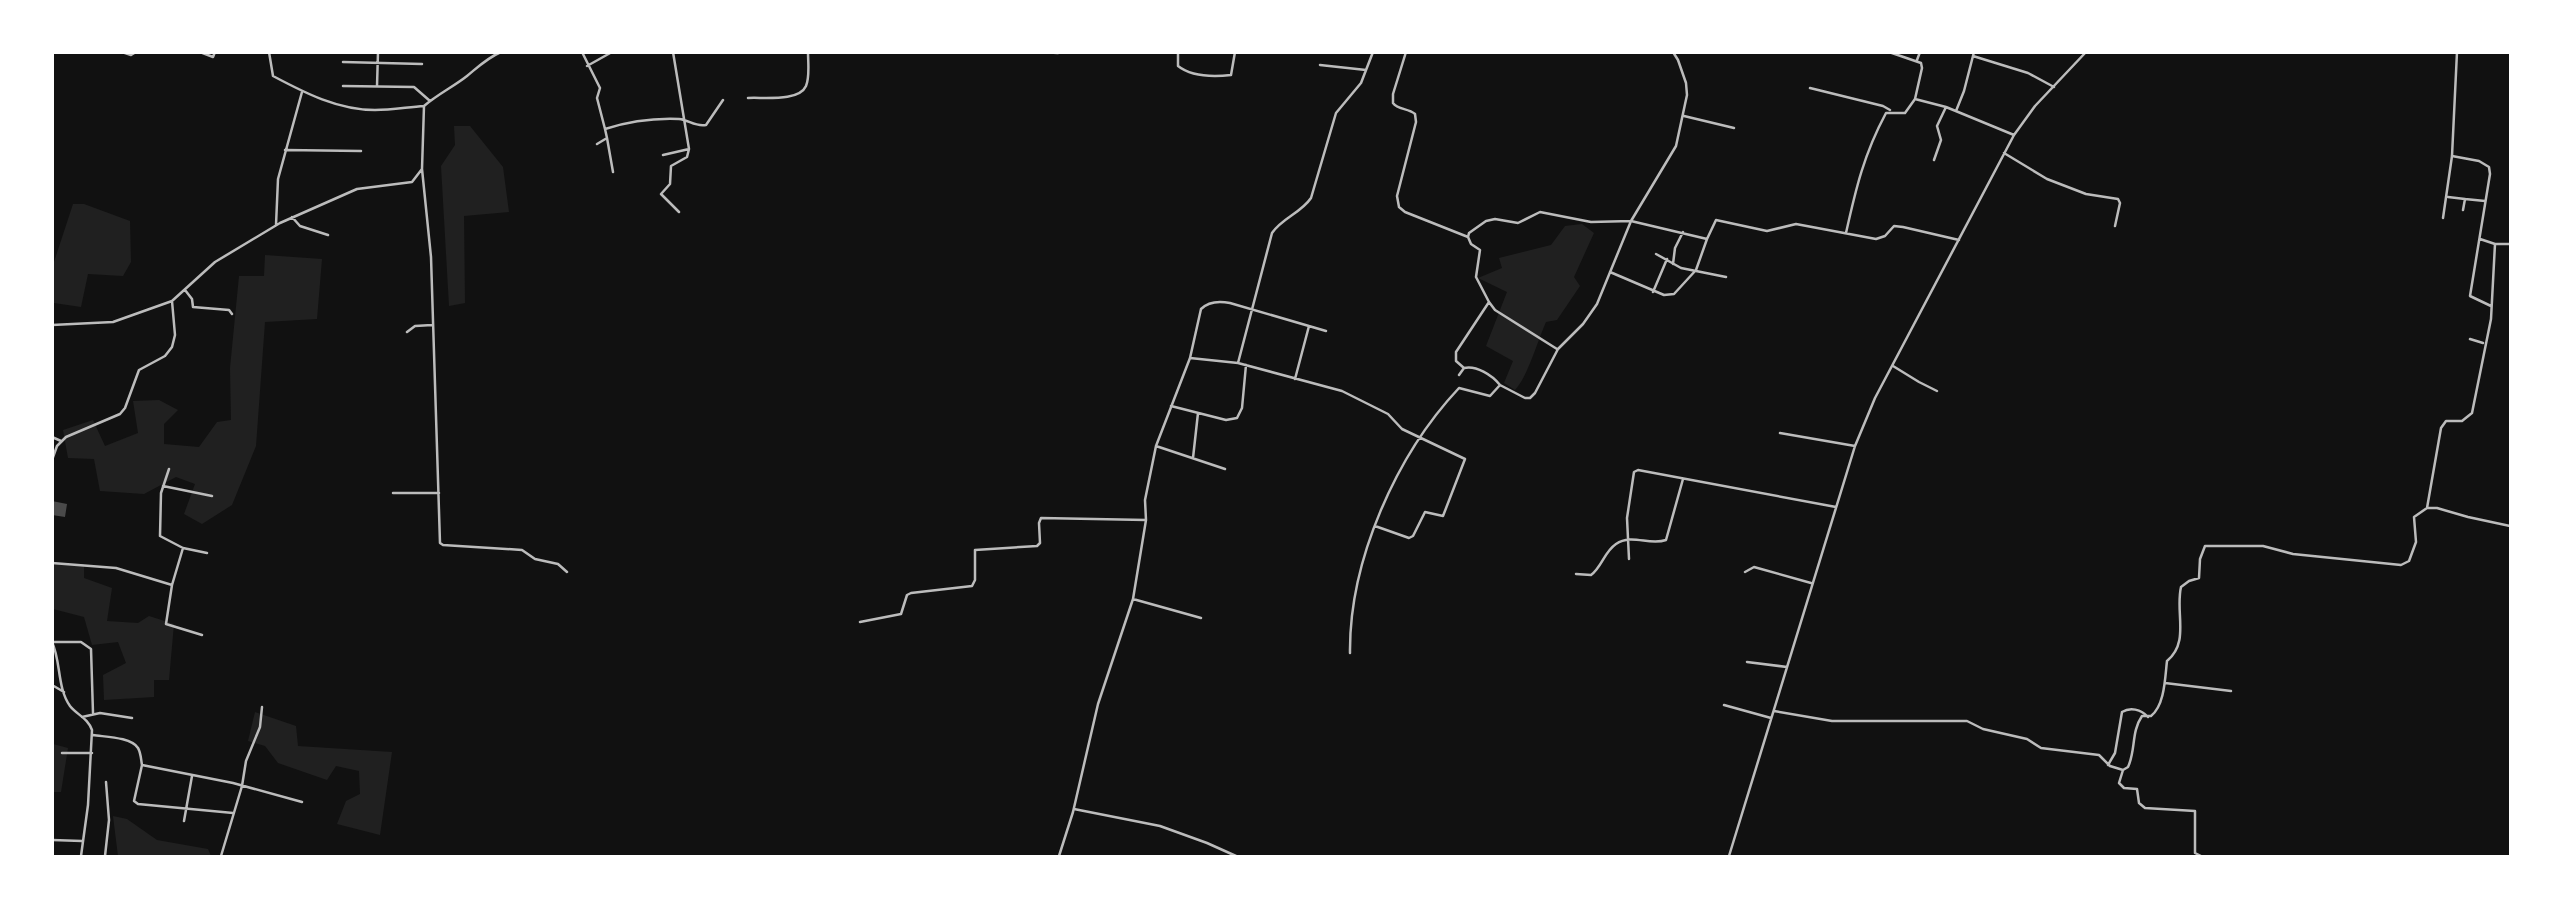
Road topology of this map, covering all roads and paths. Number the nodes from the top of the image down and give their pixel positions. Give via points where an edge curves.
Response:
1 (122, 52) edge
2 (136, 52) edge
3 (200, 52) edge
4 (215, 52) edge
5 (269, 52) edge
6 (378, 52) edge
7 (501, 52) edge
8 (582, 52) edge
9 (612, 52) edge
10 (673, 52) edge
11 (808, 52) edge
12 (1178, 52) edge
13 (1235, 52) edge
14 (1373, 52) edge
15 (1406, 52) edge
16 (1673, 52) edge
17 (1889, 52) edge
18 (1920, 52) edge
19 (2086, 52) edge
20 (2457, 52) edge
21 (1040, 53) edge
22 (1058, 53) edge
23 (1973, 54) edge
24 (1917, 60) junction
25 (343, 62) dead end
26 (378, 63) junction
27 (422, 64) dead end
28 (1320, 65) dead end
29 (587, 66) junction
30 (1366, 70) junction
31 (343, 86) dead end
32 (377, 86) junction
33 (2053, 87) junction
34 (1810, 88) dead end
35 (302, 92) junction
36 (748, 98) dead end
37 (1915, 99) junction
38 (723, 100) dead end
39 (430, 101) junction
40 (424, 106) junction
41 (1946, 107) junction
42 (1956, 111) junction
43 (1890, 112) junction
44 (1684, 117) junction
45 (684, 120) junction
46 (1734, 128) dead end
47 (605, 129) junction
48 (2014, 135) junction
49 (607, 138) junction
50 (597, 144) dead end
51 (689, 149) junction
52 (285, 150) junction
53 (361, 151) dead end
54 (2004, 153) junction
55 (663, 155) dead end
56 (2452, 156) junction
57 (1934, 160) dead end
58 (422, 169) junction
59 (613, 172) dead end
60 (2446, 196) junction
61 (2465, 199) junction
62 (2485, 201) junction
63 (2463, 209) dead end
64 (678, 212) dead end
65 (292, 217) junction
66 (2444, 218) dead end
67 (1631, 221) junction
68 (276, 225) junction
69 (2115, 226) dead end
70 (1683, 232) junction
71 (1846, 233) junction
72 (328, 235) dead end
73 (1468, 237) junction
74 (1707, 239) junction
75 (2480, 239) junction
76 (1959, 240) junction
77 (2495, 244) junction
78 (2511, 244) edge
79 (1656, 254) dead end
80 (1667, 259) junction
81 (1673, 264) junction
82 (1696, 270) junction
83 (1611, 272) junction
84 (1726, 277) dead end
85 (185, 290) junction
86 (1653, 292) junction
87 (173, 301) junction
88 (1489, 302) junction
89 (2492, 306) junction
90 (1253, 309) junction
91 (232, 314) dead end
92 (52, 325) edge
93 (432, 325) junction
94 (1309, 326) junction
95 (1326, 331) dead end
96 (407, 332) dead end
97 (2470, 339) dead end
98 (2485, 343) junction
99 (1558, 349) junction
100 (1190, 358) junction
101 (1238, 363) junction
102 (1246, 366) junction
103 (1893, 366) junction
104 (1464, 368) junction
105 (1459, 374) dead end
106 (1295, 379) junction
107 (1500, 385) junction
108 (1937, 391) dead end
109 (1170, 406) junction
110 (1199, 413) junction
111 (1780, 433) dead end
112 (52, 437) edge
113 (1421, 439) junction
114 (61, 441) junction
115 (1156, 446) junction
116 (1854, 446) junction
117 (1193, 459) junction
118 (52, 460) edge
119 (169, 468) dead end
120 (1225, 469) dead end
121 (1683, 479) junction
122 (163, 486) junction
123 (439, 493) junction
124 (393, 494) dead end
125 (212, 496) dead end
126 (1836, 507) junction
127 (2427, 508) junction
128 (1146, 520) junction
129 (1375, 526) junction
130 (2511, 526) edge
131 (1628, 538) junction
132 (183, 548) junction
133 (207, 553) dead end
134 (1629, 559) dead end
135 (52, 564) edge
136 (567, 572) dead end
137 (1745, 572) dead end
138 (1576, 574) dead end
139 (1812, 583) junction
140 (172, 585) junction
141 (1133, 599) junction
142 (1201, 618) dead end
143 (860, 622) dead end
144 (202, 635) dead end
145 (52, 642) edge
146 (1350, 653) dead end
147 (1747, 662) dead end
148 (1787, 667) junction
149 (2165, 683) junction
150 (52, 685) edge
151 (2231, 691) dead end
152 (64, 692) junction
153 (1724, 705) dead end
154 (262, 707) dead end
155 (1774, 711) junction
156 (93, 713) junction
157 (82, 717) junction
158 (2148, 717) junction
159 (132, 718) dead end
160 (1772, 718) junction
161 (93, 735) junction
162 (62, 753) dead end
163 (92, 753) junction
164 (142, 765) junction
165 (2108, 765) junction
166 (2123, 770) junction
167 (192, 776) junction
168 (106, 782) dead end
169 (243, 786) junction
170 (302, 802) dead end
171 (186, 809) junction
172 (1074, 809) junction
173 (234, 813) junction
174 (184, 821) dead end
175 (52, 840) edge
176 (82, 841) junction
177 (81, 856) edge
178 (105, 856) edge
179 (221, 856) edge
180 (1059, 856) edge
181 (1236, 856) edge
182 (1729, 856) edge
183 (2202, 856) edge

1 - 2 street
3 - 4 street via 213,57
5 - 35 street via 273,76
6 - 26 street
7 - 39 street
8 - 29 street
9 - 29 street
10 - 45 street
11 - 36 street via 808,84 802,93
12 - 13 street via 1178,66 1199,75 1231,75
14 - 30 street
15 - 73 street via 1393,103 1415,114 1416,122 1397,196 1399,207
16 - 44 street via 1686,83
17 - 24 street
18 - 24 street
19 - 33 street
20 - 56 street
21 - 22 street
23 - 33 street
23 - 42 street
24 - 37 street via 1923,68
25 - 26 street
26 - 27 street
26 - 32 street
28 - 30 street
29 - 47 street via 600,88 597,98
30 - 90 street via 1336,114 1311,198 1272,233
31 - 32 street
32 - 39 street via 414,87
33 - 48 street
34 - 43 street via 1888,107
35 - 40 street via 356,109
35 - 52 street
37 - 41 street
37 - 43 street via 1905,113
38 - 45 street via 706,125
39 - 40 street
40 - 58 street
41 - 42 street
41 - 57 street via 1937,126 1941,140
42 - 48 street
43 - 71 street via 1870,142
44 - 46 street
44 - 67 street via 1676,146
45 - 47 street
45 - 51 street
47 - 49 street
48 - 54 street
49 - 50 street
49 - 59 street
51 - 55 street
51 - 64 street via 684,159 672,164 670,184 661,195
52 - 53 street
52 - 68 street
54 - 69 street via 2046,179 2085,194 2118,199
54 - 76 street
56 - 60 street
56 - 62 street via 2489,167
58 - 65 street via 412,182 366,186
58 - 93 street
60 - 61 street
60 - 66 street
61 - 62 street
61 - 63 street
62 - 75 street
65 - 68 street
65 - 72 street via 300,226
67 - 70 street
67 - 73 street via 1591,222 1540,212 1524,222 1486,221
67 - 83 street
68 - 85 street via 215,262
70 - 74 street
70 - 81 street
71 - 74 street via 1796,224 1767,231 1716,220
71 - 76 street via 1881,239 1894,226
73 - 88 street via 1480,250 1476,277
74 - 82 street
75 - 77 street
75 - 89 street via 2470,296
76 - 103 street
77 - 78 street
77 - 89 street
79 - 80 street
80 - 81 street
80 - 86 street
81 - 82 street
82 - 84 street
82 - 86 street via 1674,294
83 - 86 street
83 - 99 street via 1597,304
85 - 87 street
85 - 91 street via 194,307
87 - 92 street via 106,323
87 - 114 street via 172,347 139,370 125,408
88 - 99 street
88 - 104 street via 1456,352 1456,361
89 - 98 street
90 - 94 street
90 - 100 street via 1221,302 1204,306
90 - 101 street
93 - 96 street via 415,326
93 - 123 street
94 - 95 street
94 - 106 street
97 - 98 street
98 - 127 street via 2472,413 2462,421 2446,421 2441,428
99 - 107 street via 1530,398
100 - 101 street
100 - 109 street
101 - 102 street
102 - 106 street
102 - 110 street via 1237,418
103 - 108 street
103 - 116 street
104 - 105 street
104 - 107 street via 1489,374
106 - 113 street via 1342,391 1388,414 1400,428
107 - 113 street via 1490,396 1459,388
109 - 110 street
109 - 115 street
110 - 117 street
111 - 116 street
112 - 114 street
113 - 129 street
113 - 129 street via 1465,459 1443,516 1425,512 1409,538
114 - 118 street
115 - 117 street
115 - 128 street via 1145,500
116 - 126 street
117 - 120 street
119 - 122 street
121 - 126 street
121 - 131 street via 1666,540
121 - 131 street via 1634,472
122 - 125 street
122 - 132 street via 160,536
123 - 124 street
123 - 136 street via 442,545 524,550
126 - 139 street
127 - 130 street
127 - 149 street via 2414,517 2415,548 2409,561 2401,565 2293,554 2263,546 2205,546 2199,578 2181,587 2180,643 2167,661
128 - 141 street
128 - 143 street via 1041,518 1037,546 975,550 972,586 911,593 901,614
129 - 146 street via 1352,611
131 - 134 street
131 - 138 street via 1614,545 1595,572
132 - 133 street
132 - 140 street
135 - 140 street via 116,568
137 - 139 street via 1754,567
139 - 148 street
140 - 144 street via 166,624
141 - 142 street
141 - 172 street via 1098,704
145 - 152 street
145 - 156 street via 81,642 91,649
147 - 148 street
148 - 155 street
149 - 151 street
149 - 158 street via 2156,712
150 - 152 street
152 - 157 street
153 - 160 street
154 - 169 street
155 - 160 street
155 - 165 street via 1832,721 1967,721 2027,738 2041,748 2099,755
156 - 157 street
156 - 159 street
157 - 161 street via 90,723
158 - 165 street via 2143,711 2122,712
158 - 166 street via 2142,716 2135,729 2133,757
160 - 182 street
161 - 163 street
161 - 164 street via 135,745
162 - 163 street
163 - 176 street
164 - 167 street
164 - 171 street via 136,803
165 - 166 street
166 - 183 street via 2119,783 2137,789 2141,806 2195,811 2195,853
167 - 169 street
167 - 171 street
168 - 178 street
169 - 170 street
169 - 173 street
171 - 173 street
171 - 174 street
172 - 180 street
172 - 181 street via 1160,826
173 - 179 street
175 - 176 street
176 - 177 street

